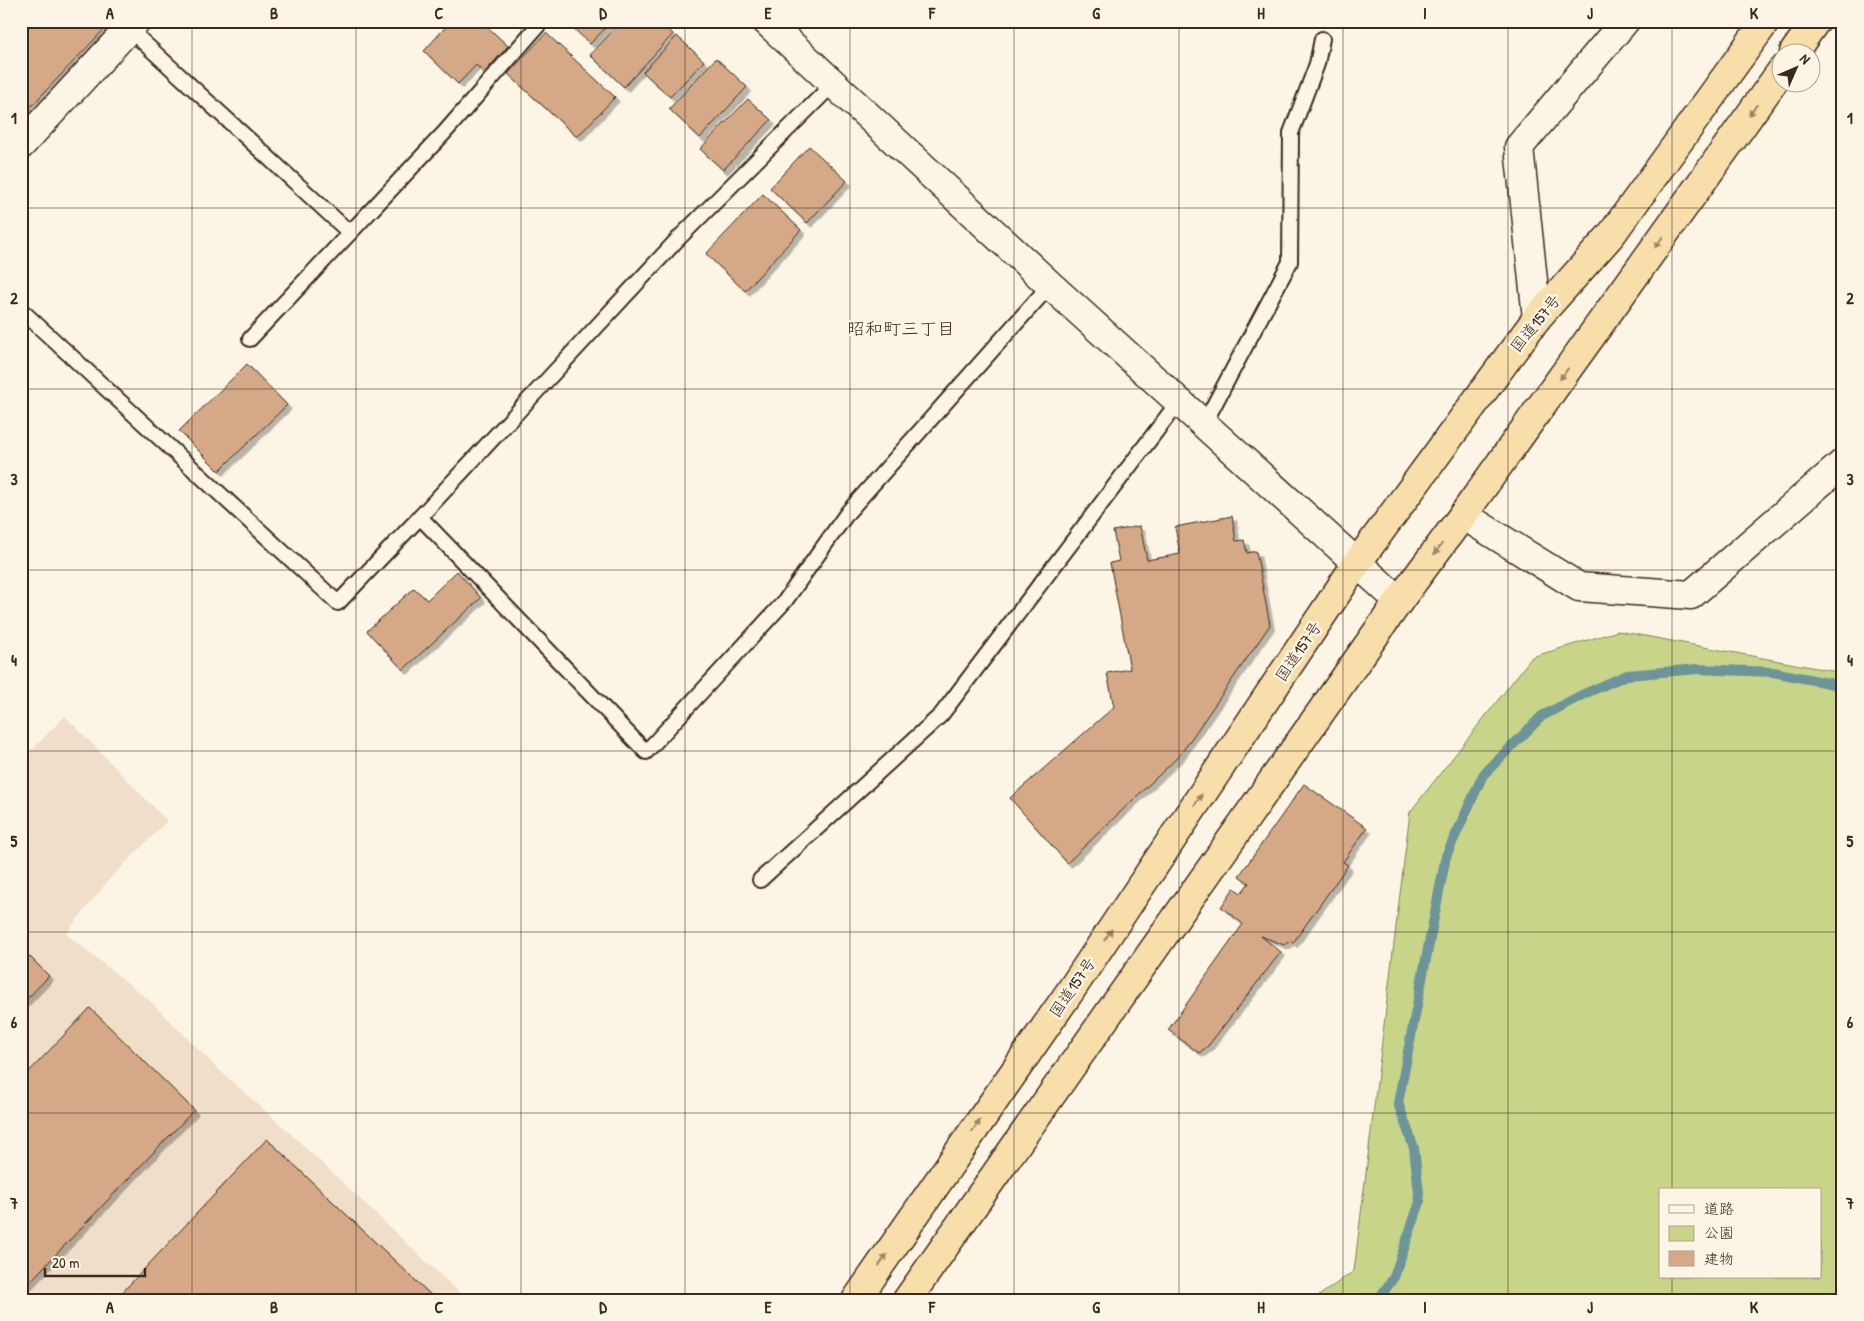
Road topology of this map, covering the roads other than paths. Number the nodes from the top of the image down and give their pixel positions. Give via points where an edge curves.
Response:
1 (542, 21) edge
2 (766, 21) edge
3 (1626, 21) edge
4 (1766, 21) edge
5 (1816, 21) edge
6 (132, 25) edge
7 (1322, 39) dead end
8 (1801, 42) edge
9 (834, 83) junction
10 (1772, 84) edge
11 (21, 145) edge
12 (350, 234) junction
13 (1050, 285) junction
14 (21, 310) edge
15 (1537, 318) junction
16 (250, 339) dead end
17 (1179, 401) junction
18 (1204, 424) junction
19 (1843, 463) edge
20 (1463, 515) junction
21 (420, 517) junction
22 (1357, 563) junction
23 (1399, 601) junction
24 (760, 880) dead end
25 (856, 1300) edge
26 (907, 1300) edge

1 - 12 lane
2 - 9 street
3 - 15 street via 1519,147
4 - 15 highway, 国道157号 via 1611,235
5 - 8 highway
6 - 11 street
6 - 12 lane
7 - 18 lane via 1317,64 1291,133 1290,262
9 - 13 street
9 - 21 lane via 677,240
10 -> 20 highway
12 - 16 lane
13 - 17 street
13 - 21 lane via 848,512 785,601 646,752
14 - 21 lane via 338,603
15 - 22 highway, 国道157号
17 - 18 street
17 - 24 lane via 941,715
18 - 22 street
19 - 20 street via 1691,595 1579,587
20 -> 23 highway
22 - 23 street
25 -> 22 highway, 国道157号 via 1071,990
23 - 26 highway

